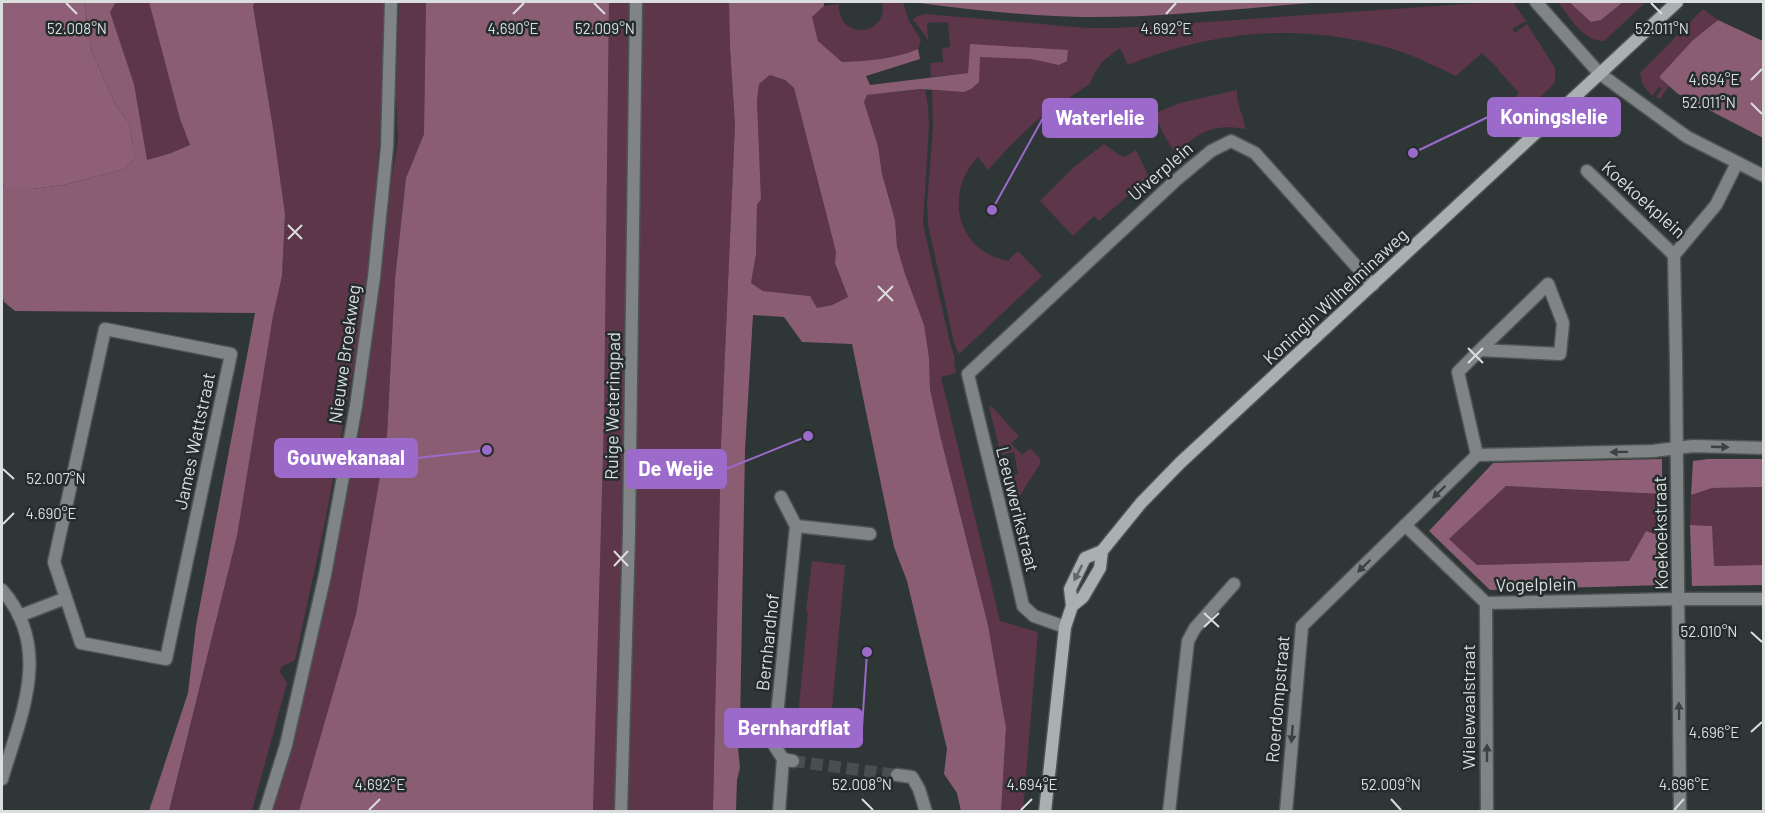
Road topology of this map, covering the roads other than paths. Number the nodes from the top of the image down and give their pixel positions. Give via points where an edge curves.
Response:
1 (391, 2) edge
2 (636, 2) edge
3 (1536, 2) edge
4 (1677, 2) edge
5 (1599, 73) junction
6 (1737, 163) junction
7 (1587, 171) dead end
8 (1764, 176) edge
9 (1674, 255) junction
10 (1373, 285) junction
11 (1480, 350) junction
12 (968, 374) joint
13 (1677, 448) junction
14 (1764, 448) edge
15 (1477, 455) junction
16 (781, 497) dead end
17 (1405, 525) junction
18 (796, 526) junction
19 (870, 534) dead end
20 (1234, 584) dead end
21 (2, 590) edge
22 (66, 598) junction
23 (1678, 599) junction
24 (1764, 599) edge
25 (1486, 603) junction
26 (20, 616) junction
27 (1065, 627) junction
28 (897, 775) tunnel mouth
29 (2, 779) edge
30 (265, 812) edge
31 (621, 812) edge
32 (779, 812) edge
33 (926, 812) edge
34 (1045, 812) edge
35 (1169, 812) edge
36 (1286, 812) edge
37 (1487, 812) edge
38 (1680, 812) edge

1 - 30 street, Nieuwe Broekweg via 387,147 356,406 325,575 286,745
2 - 31 street, Ruige Weteringpad
3 - 5 street
4 - 5 main road, Koningin Wilhelminaweg
5 - 6 street via 1687,137
5 - 10 main road, Koningin Wilhelminaweg
6 - 8 street
6 - 9 street, Koekoekplein via 1716,205
7 - 9 street, Koekoekplein
9 - 13 street, Koekoekstraat
10 - 12 street, Uiverplein via 1255,153 1231,141 1211,151 1175,181
10 - 27 main road, Koningin Wilhelminaweg via 1141,503 1102,551 1100,568 1083,597 1072,606
11 - 11 street via 1560,354 1563,323 1548,284
11 - 15 street via 1458,372
12 - 27 street, Leeuwerikstraat via 1023,606 1034,616
13 -> 14 street
13 -> 15 street
13 - 23 street, Koekoekstraat
15 -> 17 street
16 - 18 street
17 - 25 street, Vogelplein
17 -> 36 street, Roerdompstraat via 1302,626
18 - 19 street
18 - 32 street, Bernhardhof via 774,745 788,760
20 - 35 street via 1195,627 1188,641
21 - 26 street
22 - 22 street, James Wattstraat via 54,562 105,329 231,354 166,659 81,643
22 - 26 street
23 - 24 street, Vogelplein
23 - 25 street, Vogelplein
38 -> 23 street, Koekoekstraat
37 -> 25 street, Wielewaalstraat
26 - 29 street via 28,638 29,683
27 - 34 main road, Koningin Wilhelminaweg
28 - 33 street via 912,777

